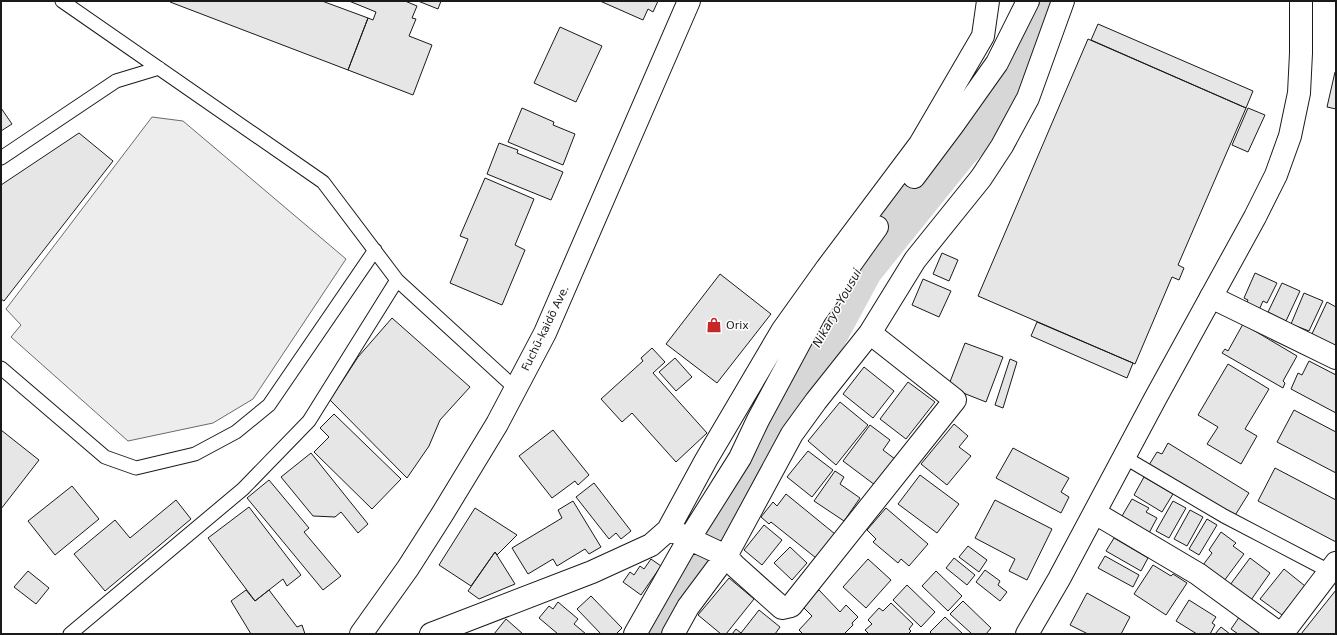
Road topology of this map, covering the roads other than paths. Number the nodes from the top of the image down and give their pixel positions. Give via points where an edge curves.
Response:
1 (62, 1) edge
2 (689, 1) edge
3 (988, 1) edge
4 (1028, 1) edge
5 (1063, 1) edge
6 (1301, 1) edge
7 (159, 68) junction
8 (1, 158) edge
9 (375, 250) junction
10 (397, 280) junction
11 (1211, 297) junction
12 (870, 333) junction
13 (1336, 358) edge
14 (1, 368) edge
15 (515, 388) junction
16 (1124, 457) junction
17 (1095, 513) junction
18 (668, 530) junction
19 (691, 540) junction
20 (721, 554) junction
21 (1333, 567) edge
22 (70, 634) edge
23 (361, 634) edge
24 (431, 634) edge
25 (636, 634) edge
26 (673, 634) edge
27 (1027, 634) edge
28 (1281, 634) edge

1 - 7 lane
2 - 15 main road, Fuchū-kaidō Ave. via 545,333
3 - 18 main road via 983,36 920,144 782,331
4 - 19 main road via 997,63 815,314 740,458
5 - 12 main road via 1028,98 1002,146 981,178 915,260
6 - 11 main road via 1298,93 1290,136 1276,175 1256,217
7 - 8 lane via 116,80
7 - 9 lane via 323,182
9 - 10 lane
9 - 14 lane via 269,405 236,432 195,454 136,468 105,457
10 - 15 lane
10 - 22 lane via 308,421 244,489
11 - 13 main road
11 - 16 main road
12 - 20 main road via 792,434
12 - 20 main road via 955,400 791,606 782,608
15 - 23 main road, Fuchū-kaidō Ave. via 497,424 444,513
16 - 17 main road
16 - 21 lane via 1224,516
17 - 27 main road
17 - 28 main road via 1198,574
18 - 19 main road
18 - 24 main road via 651,545 592,572
19 - 20 main road
19 - 25 main road
20 - 26 main road
21 - 28 main road

